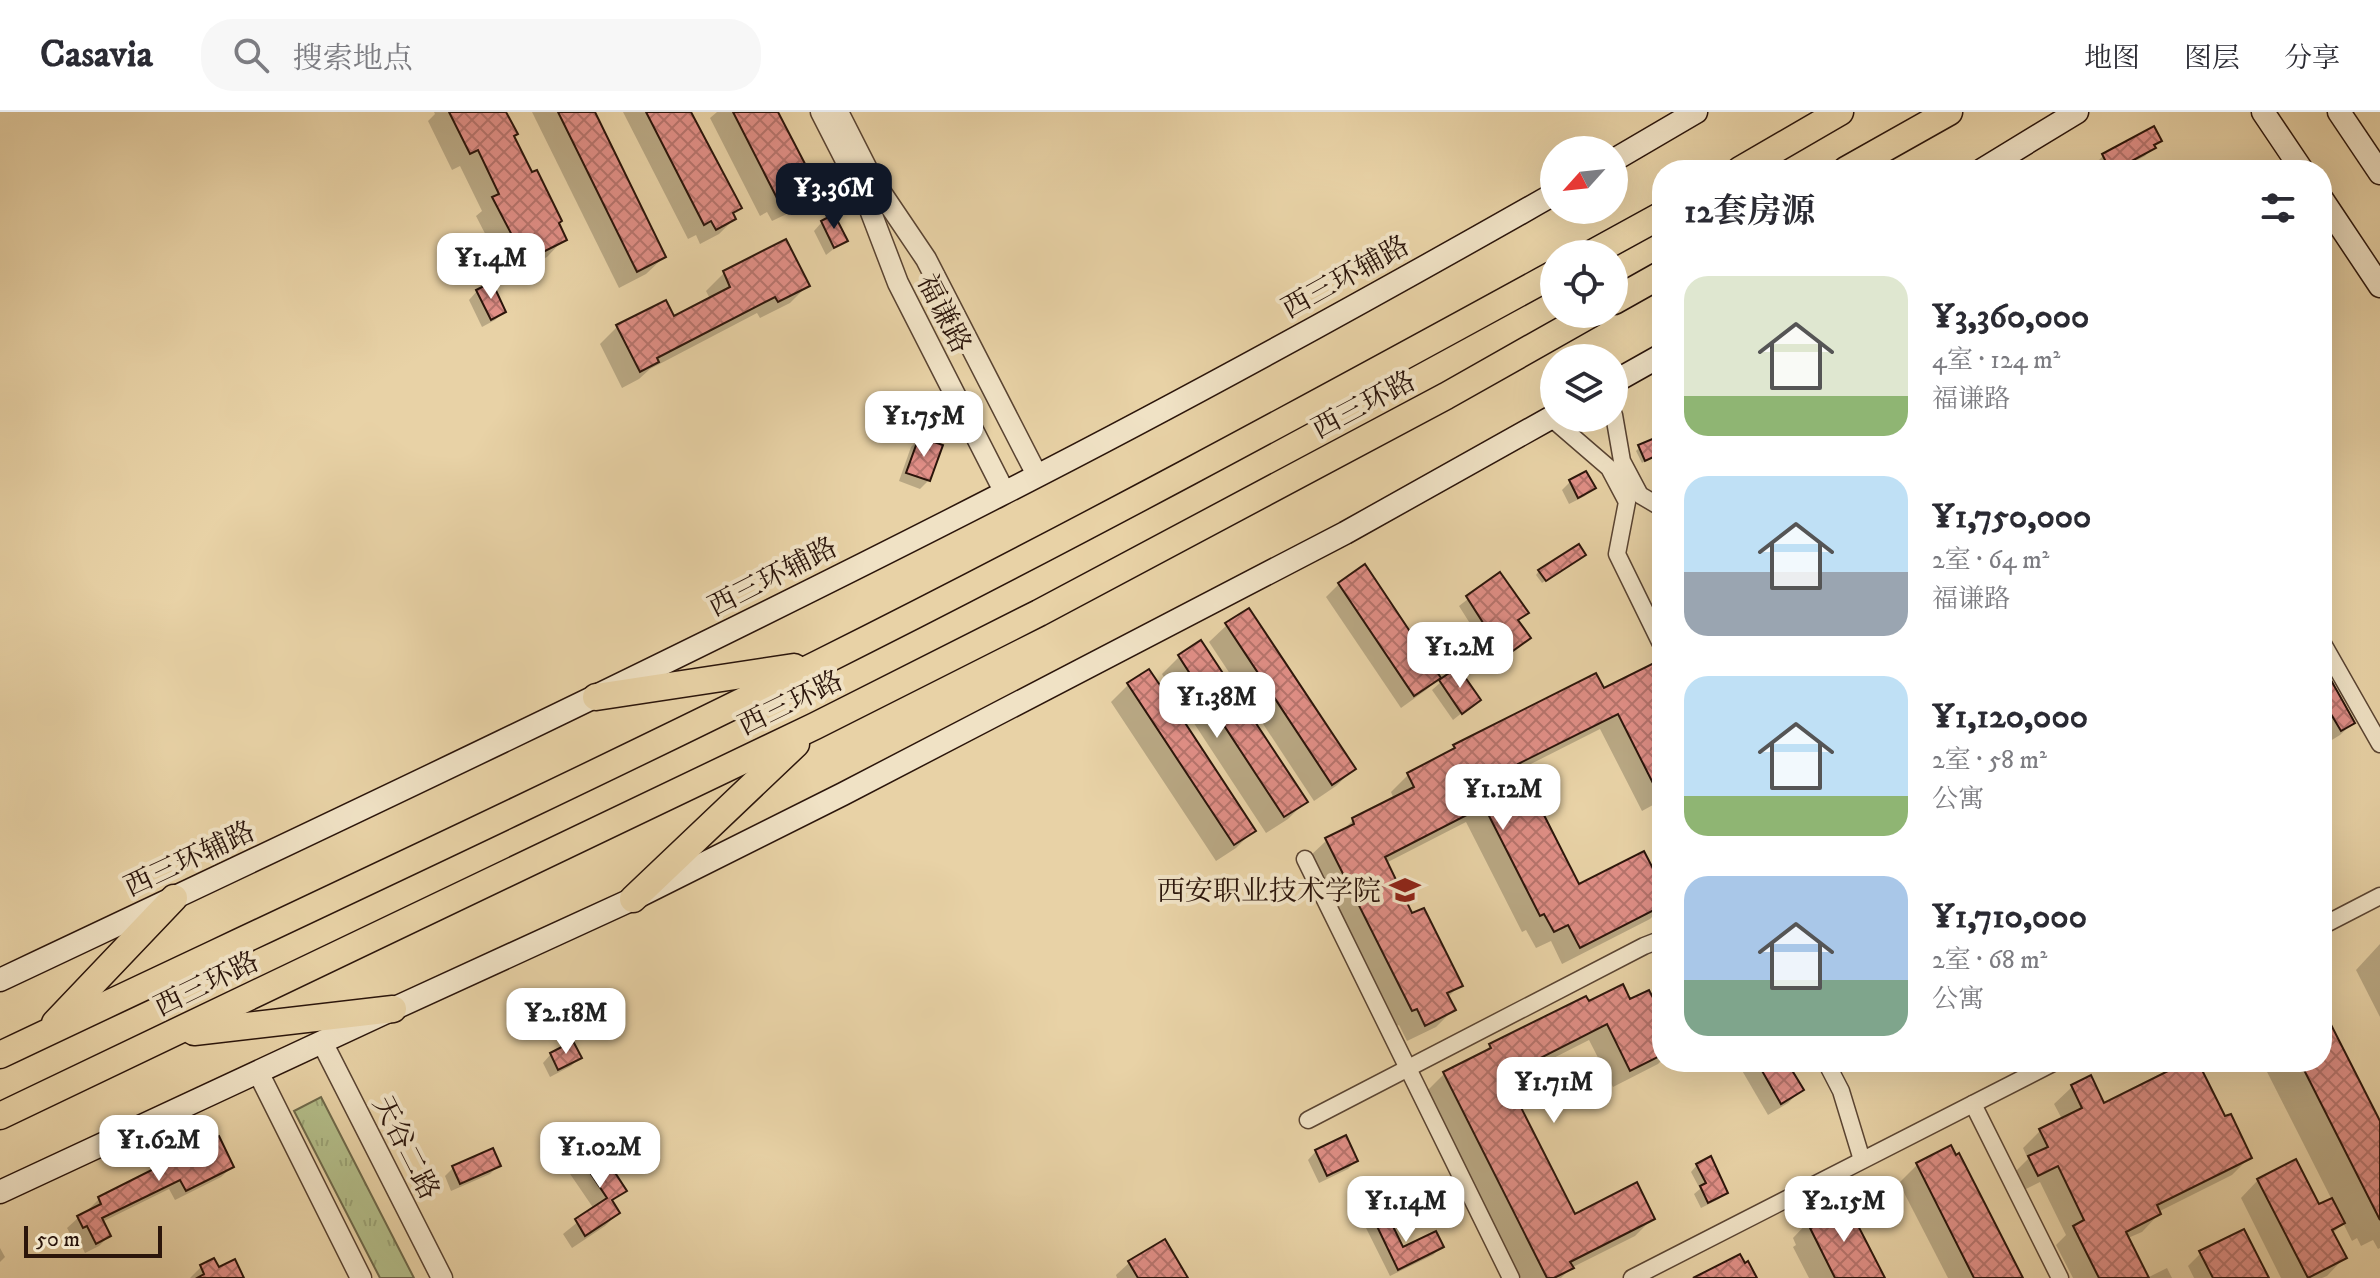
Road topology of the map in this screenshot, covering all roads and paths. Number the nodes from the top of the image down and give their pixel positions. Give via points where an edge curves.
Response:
1 (821, 112) edge
2 (838, 112) edge
3 (1696, 112) edge
4 (1840, 112) edge
5 (1949, 112) edge
6 (2077, 112) edge
7 (2263, 112) edge
8 (2339, 112) edge
9 (1628, 152) edge
10 (1757, 160) edge
11 (1864, 160) edge
12 (1998, 160) edge
13 (2295, 160) edge
14 (2380, 173) edge
15 (1540, 202) edge
16 (2332, 214) edge
17 (1652, 220) edge
18 (1616, 240) edge
19 (1652, 280) edge
20 (1540, 282) edge
21 (2380, 286) edge
22 (1628, 293) edge
23 (1566, 328) edge
24 (1652, 361) edge
25 (1628, 374) edge
26 (1540, 424) edge
27 (1569, 432) edge
28 (1617, 432) edge
29 (1037, 475) junction
30 (1005, 493) junction
31 (1652, 502) edge
32 (1652, 626) edge
33 (2332, 660) edge
34 (821, 662) junction
35 (596, 697) junction
36 (815, 726) junction
37 (2380, 744) edge
38 (1305, 859) dead end
39 (2380, 896) edge
40 (174, 898) junction
41 (633, 899) junction
42 (2332, 921) edge
43 (1652, 944) edge
44 (0, 980) edge
45 (393, 1009) junction
46 (44, 1034) junction
47 (174, 1034) junction
48 (322, 1042) junction
49 (0, 1055) edge
50 (1407, 1068) junction
51 (258, 1072) junction
52 (1831, 1072) edge
53 (2035, 1072) edge
54 (1973, 1104) junction
55 (0, 1116) edge
56 (1308, 1120) dead end
57 (1862, 1160) junction
58 (0, 1192) edge
59 (361, 1278) edge
60 (442, 1278) edge
61 (1511, 1278) edge
62 (1632, 1278) edge
63 (2060, 1278) edge

1 - 30 street, 福谦路 via 867,202 898,283
2 - 29 street, 福谦路 via 872,179 926,259
3 - 9 main road
4 - 10 highway
5 - 11 highway
6 - 12 main road
7 - 13 main road
8 - 14 main road
15 - 29 main road, 西三环辅路
16 - 21 main road
17 - 18 highway
19 - 22 highway
20 - 34 highway, 西三环路 via 1201,466
23 - 36 highway, 西三环路 via 1053,606
24 - 25 main road
26 - 41 main road via 1345,533
27 - 32 street via 1609,468 1627,502 1617,554
28 - 31 street via 1622,461 1640,495
29 - 30 main road, 西三环辅路
30 - 35 main road, 西三环辅路
33 - 37 street
34 - 35 highway
34 - 46 highway, 西三环路
35 - 40 main road, 西三环辅路
36 - 41 highway
36 - 47 highway, 西三环路
38 - 50 street
39 - 42 street
40 - 44 main road, 西三环辅路
40 - 46 highway
41 - 45 main road
43 - 50 street
45 - 47 highway
45 - 48 main road
46 - 49 highway, 西三环路
47 - 55 highway, 西三环路
48 - 51 main road
48 - 60 street, 天谷二路
50 - 56 street
50 - 61 street
51 - 58 main road
51 - 59 street
52 - 57 street
53 - 54 street
54 - 57 street
54 - 63 street
57 - 62 street

